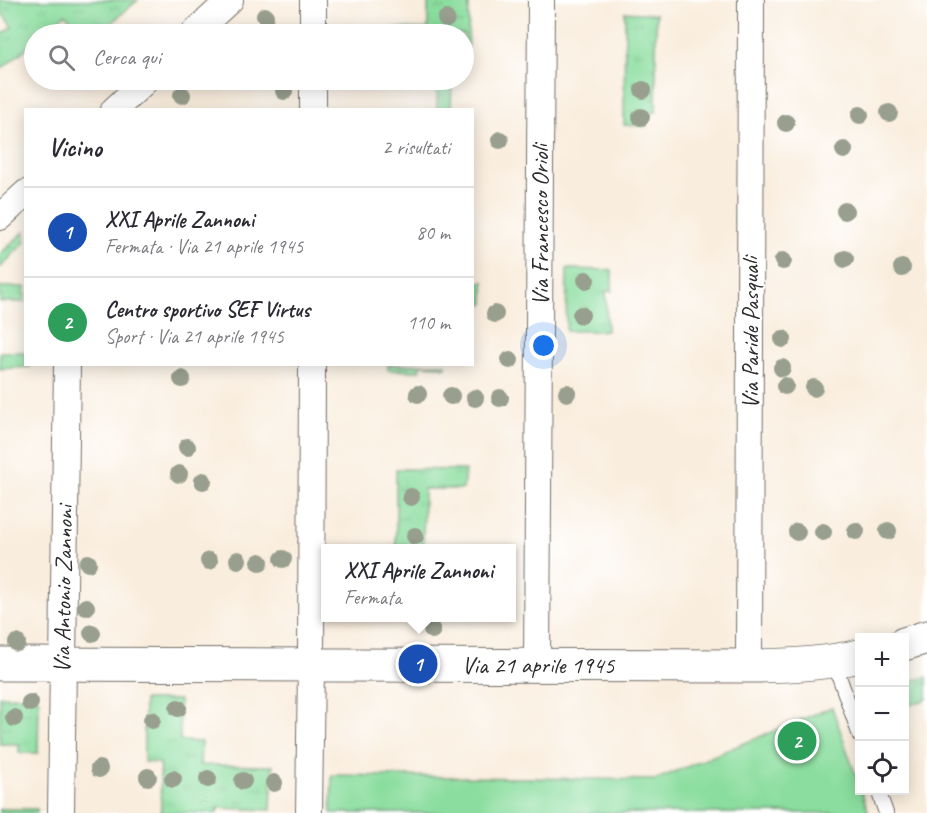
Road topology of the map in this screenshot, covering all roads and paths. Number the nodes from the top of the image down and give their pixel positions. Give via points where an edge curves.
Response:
1 (230, 0) edge
2 (313, 0) edge
3 (541, 0) edge
4 (751, 0) edge
5 (204, 24) edge
6 (313, 24) edge
7 (135, 90) edge
8 (313, 90) edge
9 (116, 108) edge
10 (313, 108) edge
11 (24, 195) edge
12 (0, 217) edge
13 (67, 366) edge
14 (312, 366) edge
15 (927, 637) edge
16 (909, 642) edge
17 (847, 659) edge
18 (0, 664) edge
19 (62, 664) junction
20 (311, 665) junction
21 (537, 665) junction
22 (749, 666) junction
23 (855, 706) edge
24 (880, 795) edge
25 (61, 813) edge
26 (309, 813) edge
27 (886, 813) edge

1 - 5 street
2 - 6 street
3 - 21 street, Via Francesco Orioli
4 - 22 street, Via Paride Pasquali
7 - 9 street
8 - 10 street
11 - 12 street
13 - 19 street, Via Antonio Zannoni
14 - 20 street
15 - 16 street
17 - 22 street, Via 21 aprile 1945
17 - 23 lane
18 - 19 street, Via 21 aprile 1945
19 - 20 street, Via 21 aprile 1945
19 - 25 street, Via Antonio Zannoni
20 - 21 street, Via 21 aprile 1945
20 - 26 street
21 - 22 street, Via 21 aprile 1945
24 - 27 lane

